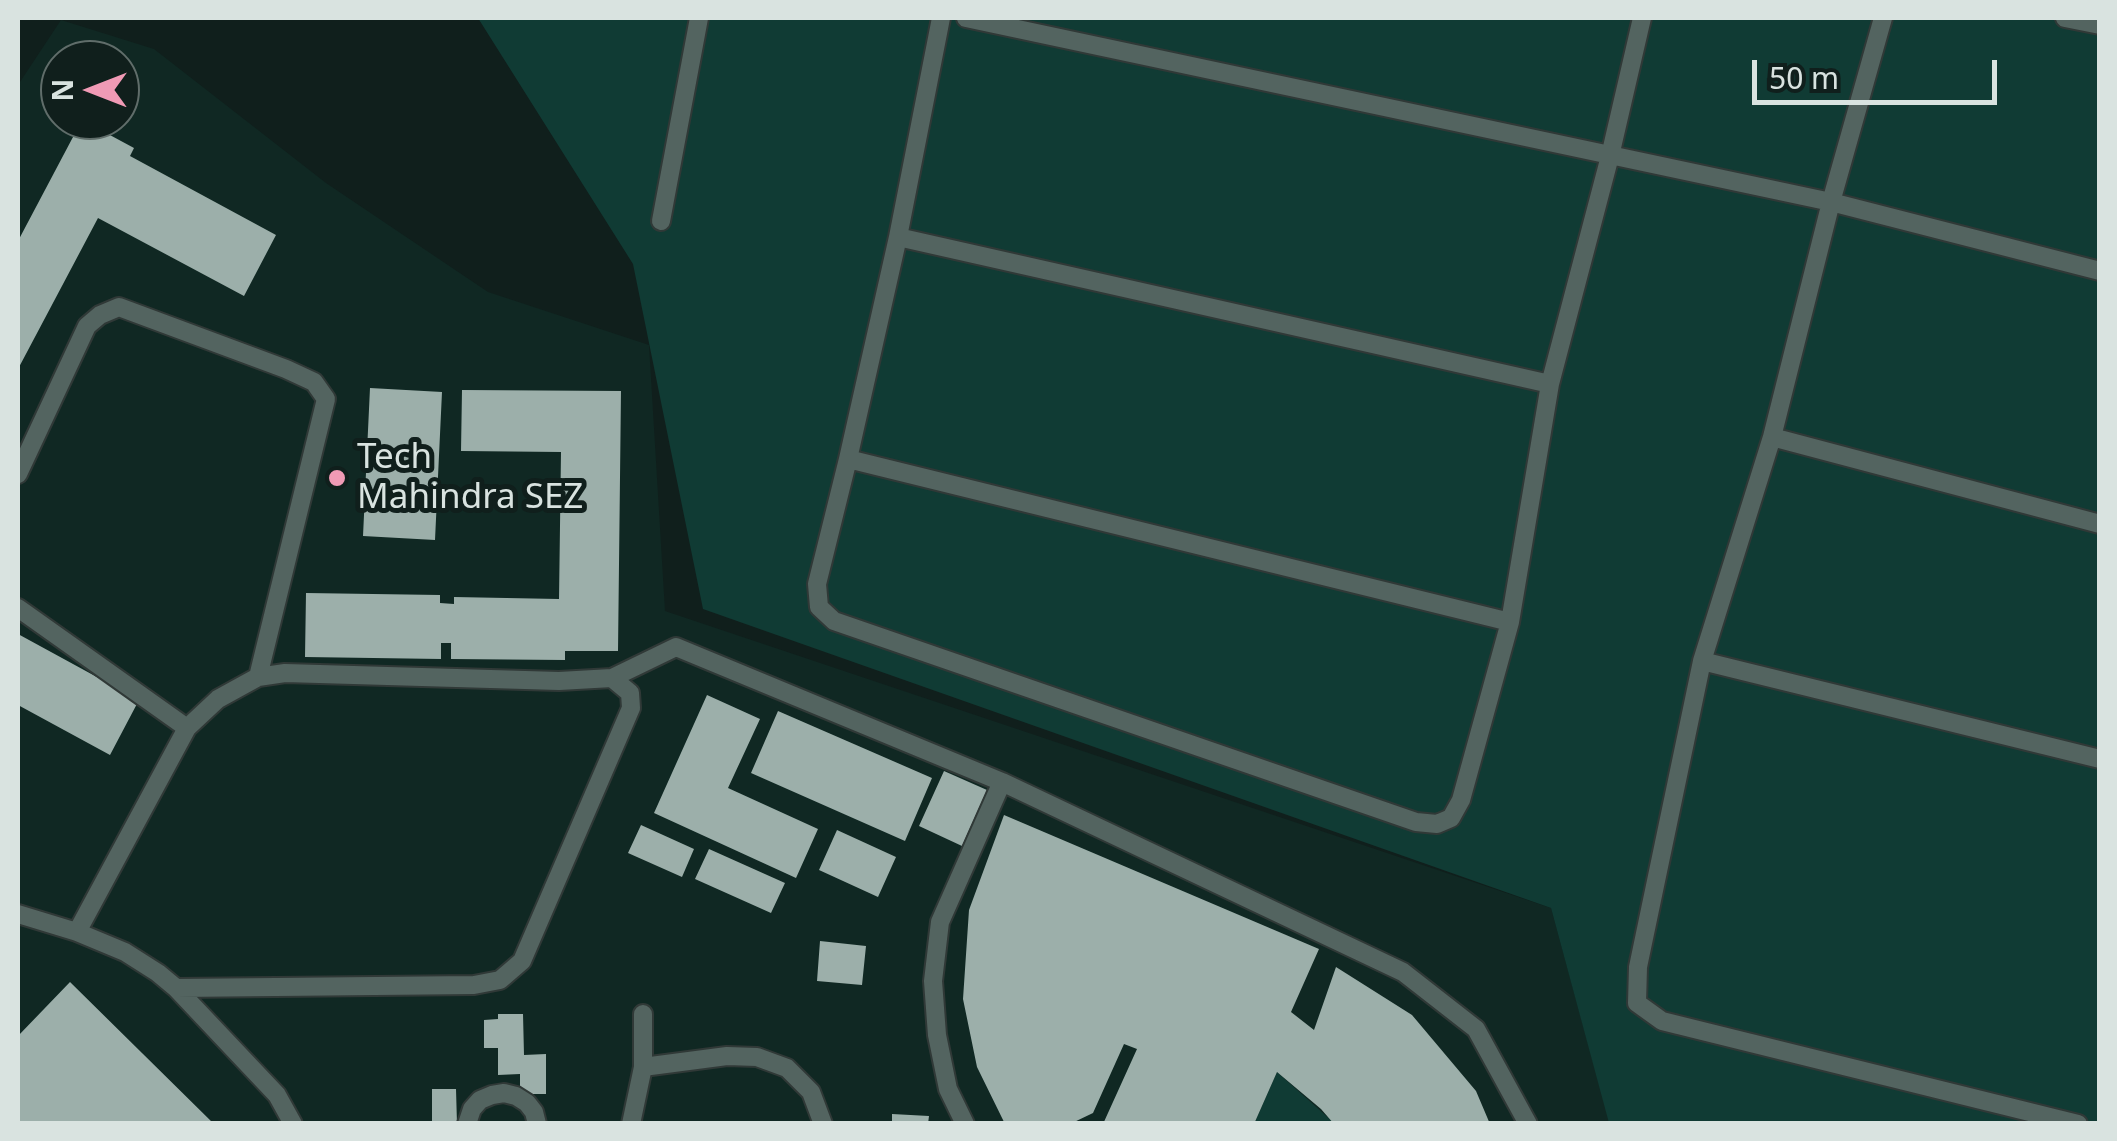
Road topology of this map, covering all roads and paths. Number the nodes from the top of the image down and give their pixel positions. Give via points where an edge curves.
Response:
1 (699, 18) edge
2 (941, 18) edge
3 (966, 18) edge
4 (1642, 18) edge
5 (1883, 18) edge
6 (2065, 18) edge
7 (2100, 25) edge
8 (1610, 156) junction
9 (1831, 202) junction
10 (661, 222) dead end
11 (898, 237) junction
12 (2100, 271) edge
13 (1550, 384) junction
14 (1772, 437) junction
15 (848, 459) junction
16 (18, 474) edge
17 (2100, 524) edge
18 (18, 608) edge
19 (1510, 622) junction
20 (1702, 661) junction
21 (258, 677) junction
22 (612, 678) junction
23 (186, 728) junction
24 (2100, 759) edge
25 (1002, 782) junction
26 (18, 914) edge
27 (77, 932) junction
28 (176, 988) junction
29 (644, 1014) dead end
30 (643, 1066) junction
31 (293, 1124) edge
32 (466, 1124) edge
33 (538, 1124) edge
34 (632, 1124) edge
35 (823, 1124) edge
36 (965, 1124) edge
37 (1528, 1124) edge
38 (2078, 1124) edge

1 - 10 lane
2 - 11 lane
3 - 8 lane
4 - 8 lane
5 - 9 lane
6 - 7 lane
8 - 9 lane
8 - 13 lane
9 - 12 lane
9 - 14 lane
11 - 13 lane
11 - 15 lane
13 - 19 lane
14 - 17 lane
14 - 20 lane
15 - 19 lane
15 - 19 lane via 817,584 820,608 834,621 1416,822 1450,818 1461,800
16 - 21 lane via 86,326 119,308 314,382 326,398
18 - 23 lane
20 - 24 lane
20 - 38 lane via 1638,967 1638,1004 1662,1021
21 - 22 lane via 285,672
21 - 23 lane via 218,699
22 - 25 lane via 676,646
22 - 28 lane via 630,693 631,708 522,961 500,980
23 - 27 lane
25 - 36 lane via 940,922 937,1035 948,1090
25 - 37 lane via 1403,972 1476,1029
26 - 27 lane
27 - 28 lane via 125,952
28 - 31 lane via 277,1095
29 - 30 lane
30 - 34 lane
30 - 35 lane via 758,1057 787,1068 811,1092
32 - 33 lane via 480,1100 504,1093 526,1103

